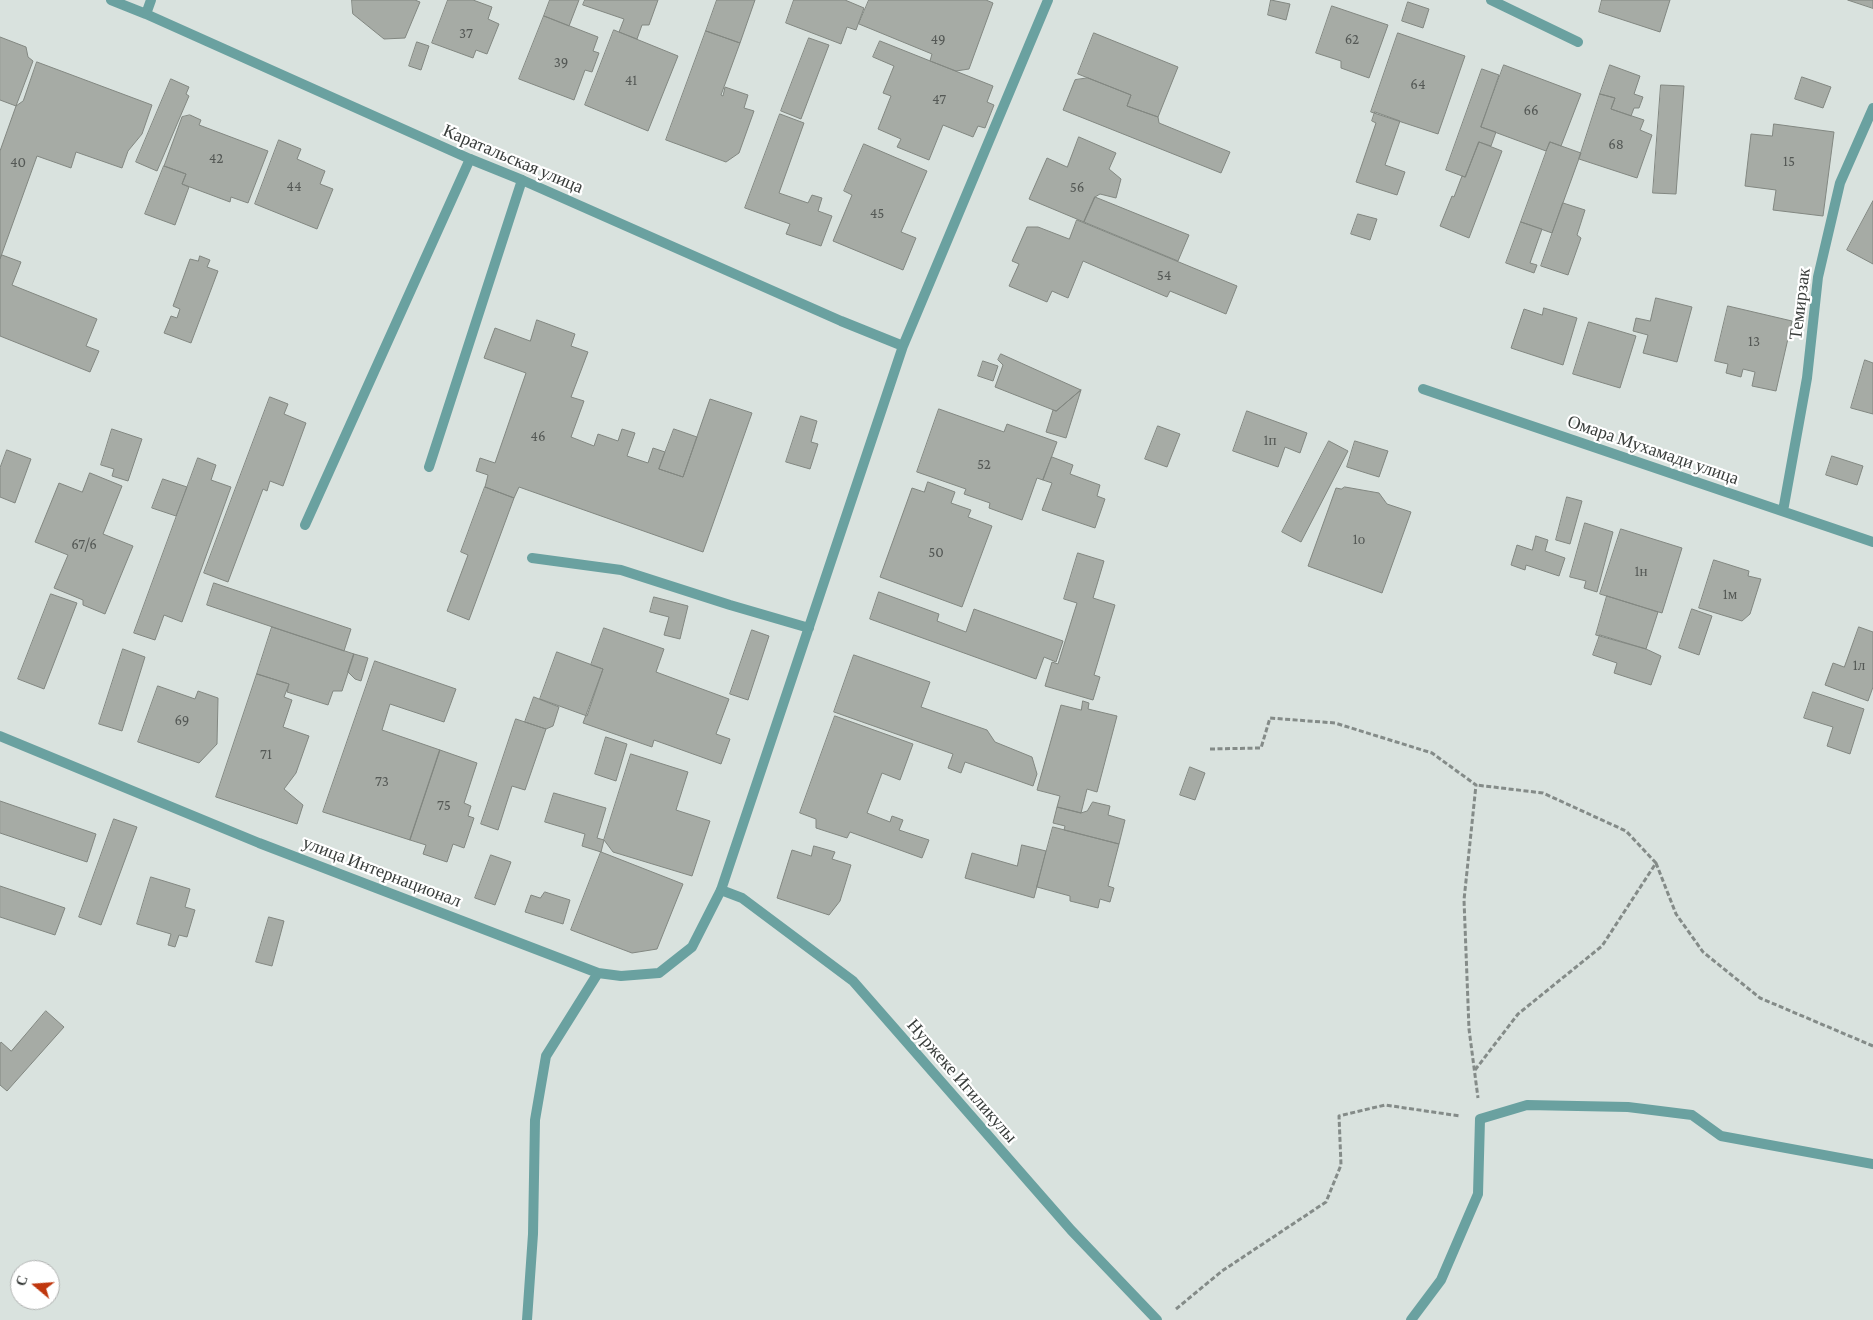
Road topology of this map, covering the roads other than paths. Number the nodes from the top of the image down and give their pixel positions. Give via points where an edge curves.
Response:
1 (111, 0) edge
2 (151, 0) edge
3 (1048, 0) edge
4 (1490, 0) edge
5 (146, 14) junction
6 (1578, 42) dead end
7 (1873, 108) edge
8 (470, 159) junction
9 (522, 180) junction
10 (903, 346) junction
11 (1423, 389) dead end
12 (429, 467) dead end
13 (1783, 511) junction
14 (305, 525) dead end
15 (1873, 542) edge
16 (532, 558) dead end
17 (809, 628) junction
18 (0, 736) edge
19 (721, 890) junction
20 (598, 973) junction
21 (1873, 1164) edge
22 (526, 1320) edge
23 (1157, 1320) edge
24 (1411, 1320) edge

1 - 5 street, Каратальская улица
2 - 5 street
3 - 10 street, улица Интернационал
4 - 6 street
5 - 8 street, Каратальская улица
7 - 13 street, Темирзак via 1840,183 1818,276 1807,378
8 - 9 street, Каратальская улица
8 - 14 street
9 - 10 street, Каратальская улица
9 - 12 street
10 - 17 street, улица Интернационал
11 - 13 street, Омара Мухамади улица
13 - 15 street, Омара Мухамади улица
16 - 17 street via 621,570
17 - 19 street, улица Интернационал
18 - 20 street, улица Интернационал via 258,843
19 - 20 street, улица Интернационал via 692,947 659,974 621,976
19 - 23 street, Нуржеке Игиликулы via 742,898 853,981 1071,1230
20 - 22 street via 546,1056 535,1120 533,1234
21 - 24 street via 1721,1136 1692,1115 1638,1108 1527,1105 1480,1119 1478,1194 1441,1280

